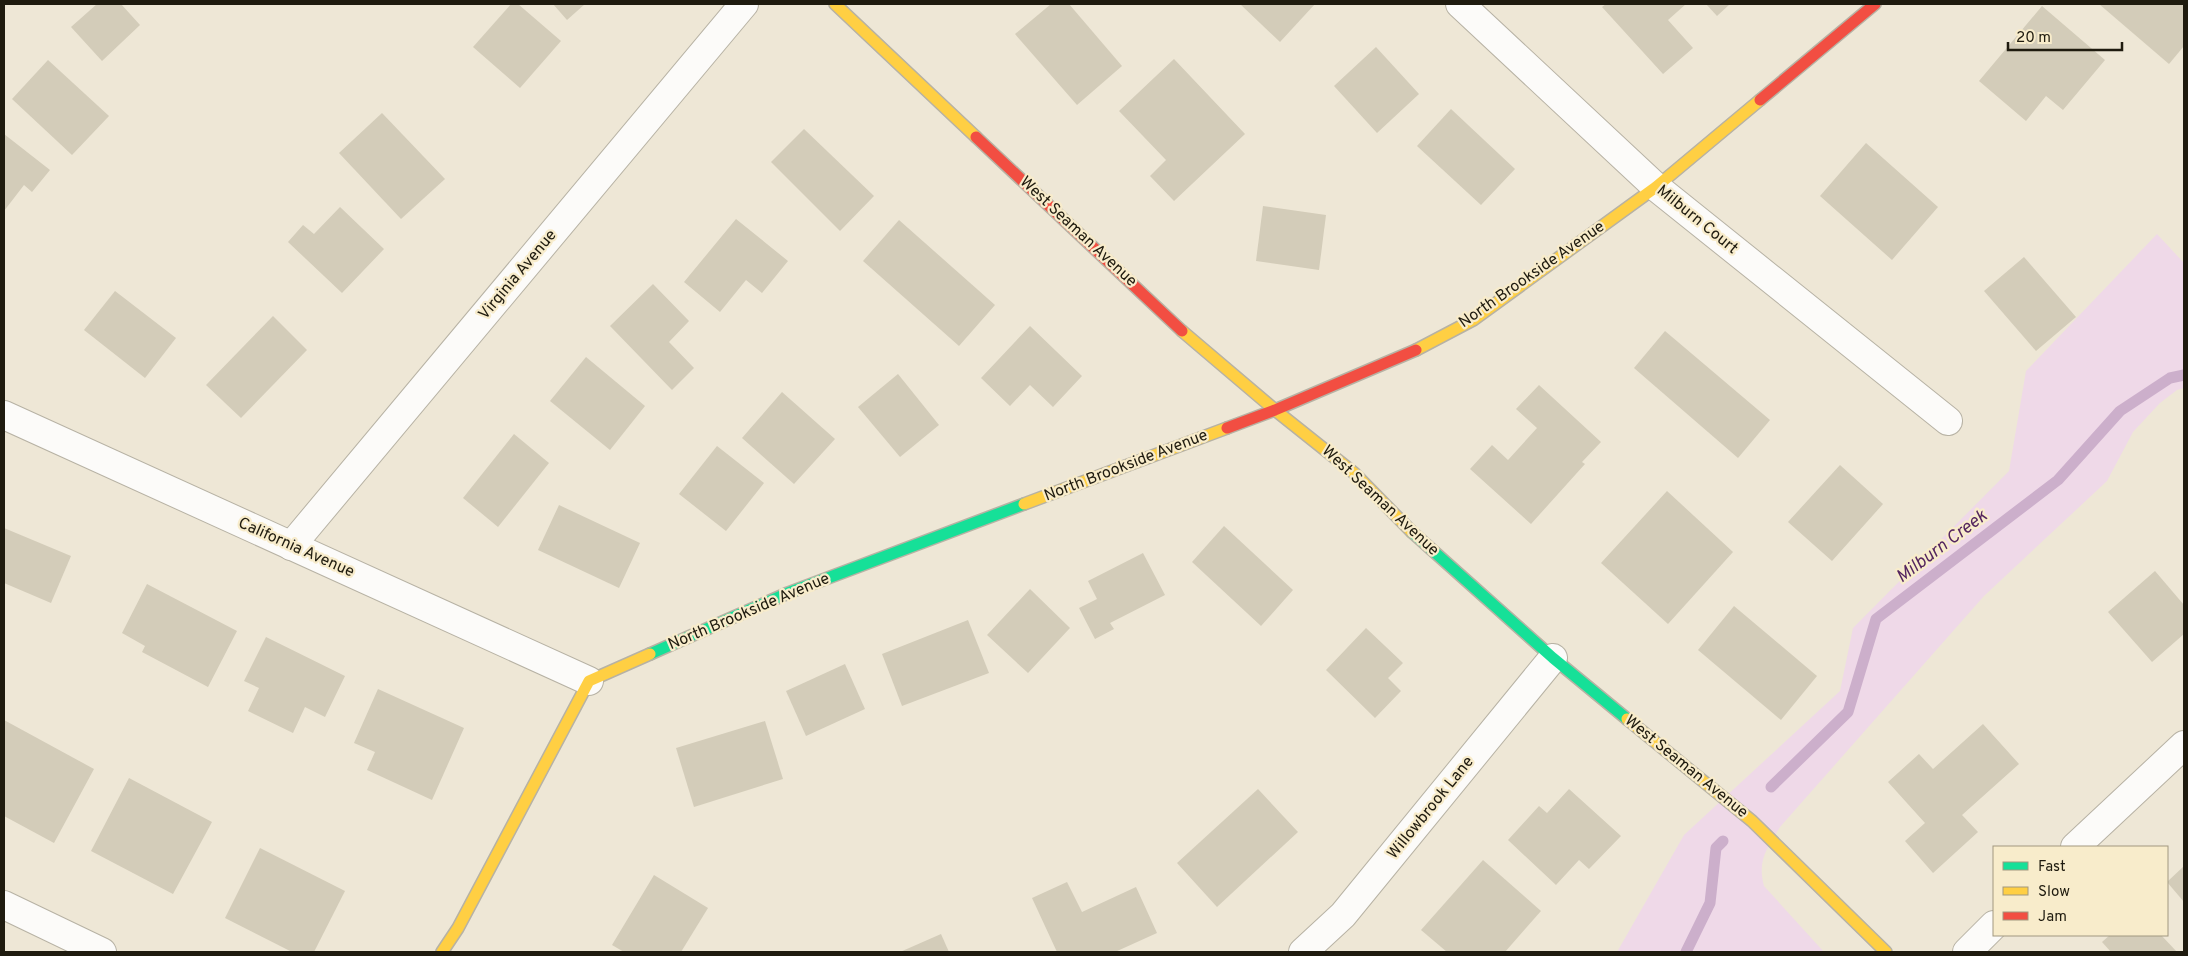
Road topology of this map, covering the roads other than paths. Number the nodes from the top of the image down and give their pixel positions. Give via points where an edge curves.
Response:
1 (744, 4) edge
2 (835, 4) edge
3 (1460, 4) edge
4 (1875, 4) edge
5 (1656, 187) junction
6 (1275, 410) junction
7 (4, 415) edge
8 (1948, 421) dead end
9 (291, 546) junction
10 (1553, 658) junction
11 (589, 681) junction
12 (2184, 745) edge
13 (2076, 846) edge
14 (4, 905) edge
15 (1993, 927) edge
16 (102, 952) edge
17 (442, 952) edge
18 (1303, 952) edge
19 (1886, 952) edge
20 (1967, 952) edge

1 - 9 street, Virginia Avenue
2 - 6 main road, West Seaman Avenue via 1181,330
3 - 5 street, Milburn Court
4 - 5 main road, North Brookside Avenue
5 - 6 main road, North Brookside Avenue via 1473,320 1410,353
5 - 8 street, Milburn Court
6 - 10 main road, West Seaman Avenue via 1354,473 1397,518
6 - 11 main road, North Brookside Avenue via 788,593
7 - 9 street, California Avenue
9 - 11 street, California Avenue
10 - 18 street, Willowbrook Lane via 1342,915
10 - 19 main road, West Seaman Avenue via 1752,821
11 - 17 main road via 458,928
12 - 13 street
14 - 16 street
15 - 20 street

